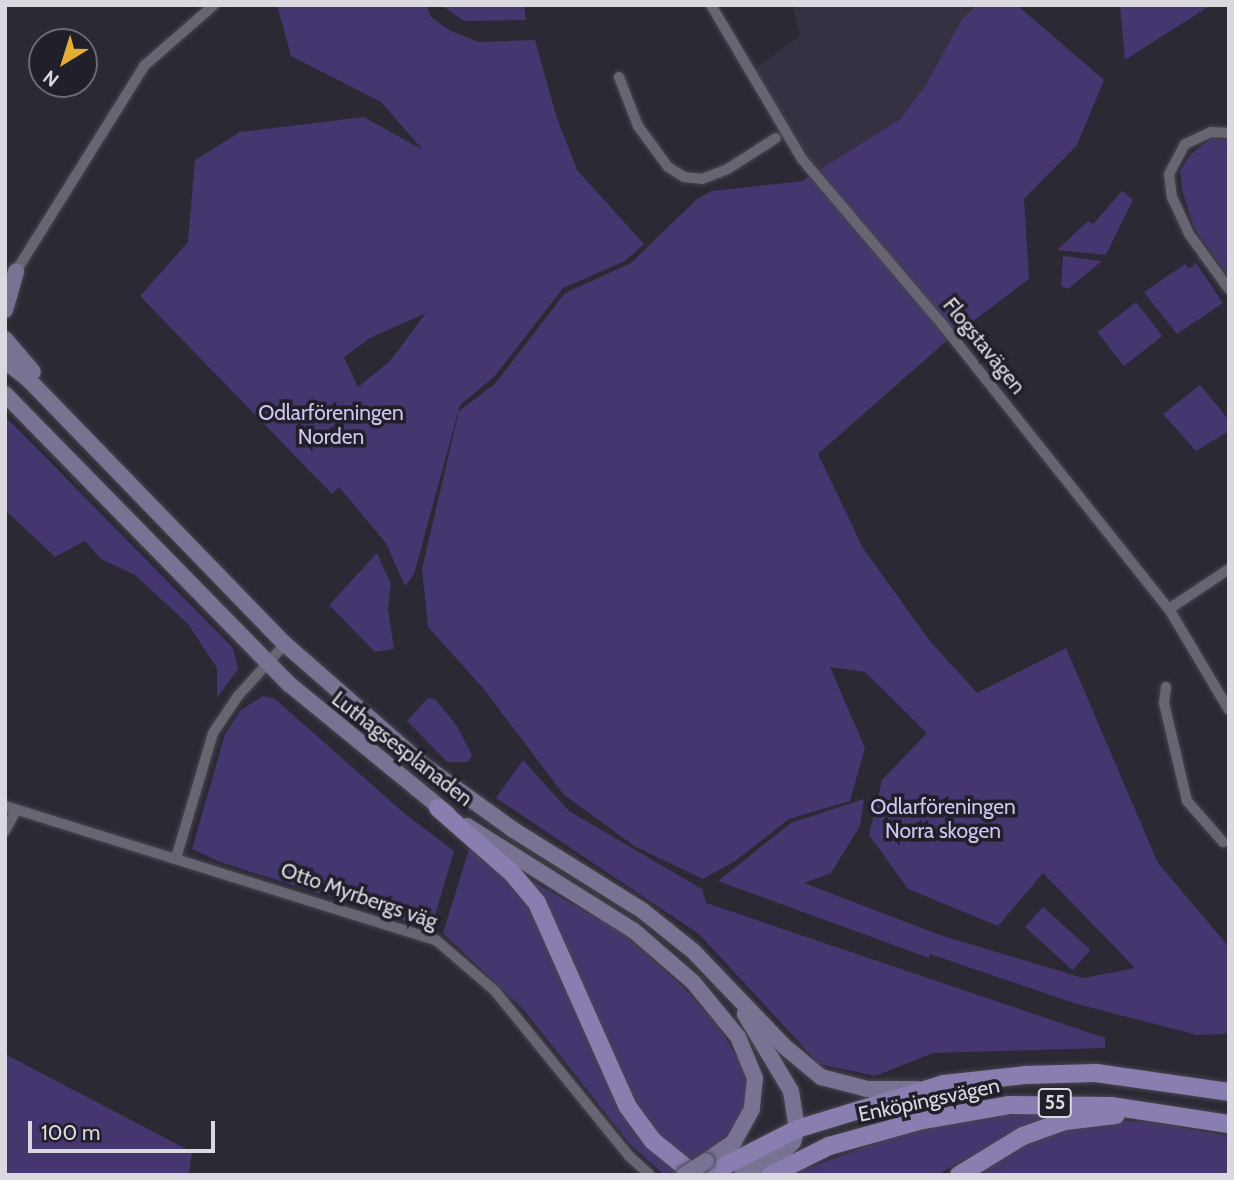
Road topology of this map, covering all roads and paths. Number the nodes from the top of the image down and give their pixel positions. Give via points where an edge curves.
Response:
1 (214, 5) edge
2 (711, 5) edge
3 (194, 10) edge
4 (619, 77) dead end
5 (1229, 133) edge
6 (776, 138) dead end
7 (11, 276) edge
8 (5, 287) edge
9 (1229, 289) edge
10 (5, 310) edge
11 (5, 339) edge
12 (5, 361) edge
13 (5, 394) edge
14 (112, 464) junction
15 (1229, 569) edge
16 (1169, 609) junction
17 (285, 644) junction
18 (268, 663) junction
19 (1166, 687) dead end
20 (1229, 710) edge
21 (10, 808) edge
22 (438, 808) junction
23 (5, 831) edge
24 (1223, 842) dead end
25 (176, 858) junction
26 (729, 988) junction
27 (918, 1090) junction
28 (1229, 1092) edge
29 (1193, 1117) junction
30 (1229, 1124) edge
31 (797, 1129) junction
32 (707, 1169) edge
33 (742, 1174) edge
34 (650, 1175) edge
35 (684, 1175) edge
36 (771, 1175) edge
37 (959, 1175) edge

1 - 3 street
2 - 16 street, Flogstavägen via 802,159 942,324
3 - 7 street via 138,74
4 - 6 street via 638,127 668,167 684,177 702,179 726,170
5 - 9 street via 1211,132 1185,144 1169,174 1172,197 1189,233
7 - 8 street
7 - 10 main road
11 - 14 main road via 89,430
12 - 14 main road, Luthagsesplanaden
13 - 18 main road, Luthagsesplanaden
14 - 17 main road, Luthagsesplanaden
15 - 16 street
16 - 20 street, Flogstavägen
17 - 18 street
17 - 26 main road, Luthagsesplanaden via 423,765 512,829 643,912 693,951
18 - 22 main road, Luthagsesplanaden via 326,718
18 - 25 street via 213,733
19 - 24 street via 1164,703 1187,801
21 - 23 street
21 - 25 street, Otto Myrbergs väg
22 - 32 main road via 512,873 537,903 628,1107 653,1142
22 - 32 main road, Luthagsesplanaden via 633,930 693,982 738,1037 755,1078 752,1109 734,1142
25 - 34 street, Otto Myrbergs väg via 436,940 495,991 629,1156
26 - 27 main road, Luthagsesplanaden via 821,1077 867,1089
26 - 31 main road, Luthagsesplanaden via 791,1091
27 - 28 main road, Enköpingsvägen / 55 via 1025,1075 1097,1073
27 - 31 main road, Enköpingsvägen / 55
29 - 30 main road, Enköpingsvägen / 55
29 - 36 main road, Enköpingsvägen / 55 via 1111,1106 1009,1105 919,1121 829,1146
29 - 37 main road via 1126,1114 1065,1121 1023,1136
31 - 32 main road, 55
31 - 33 main road via 793,1142 779,1156
32 - 35 main road, Luthagsesplanaden, bridge

